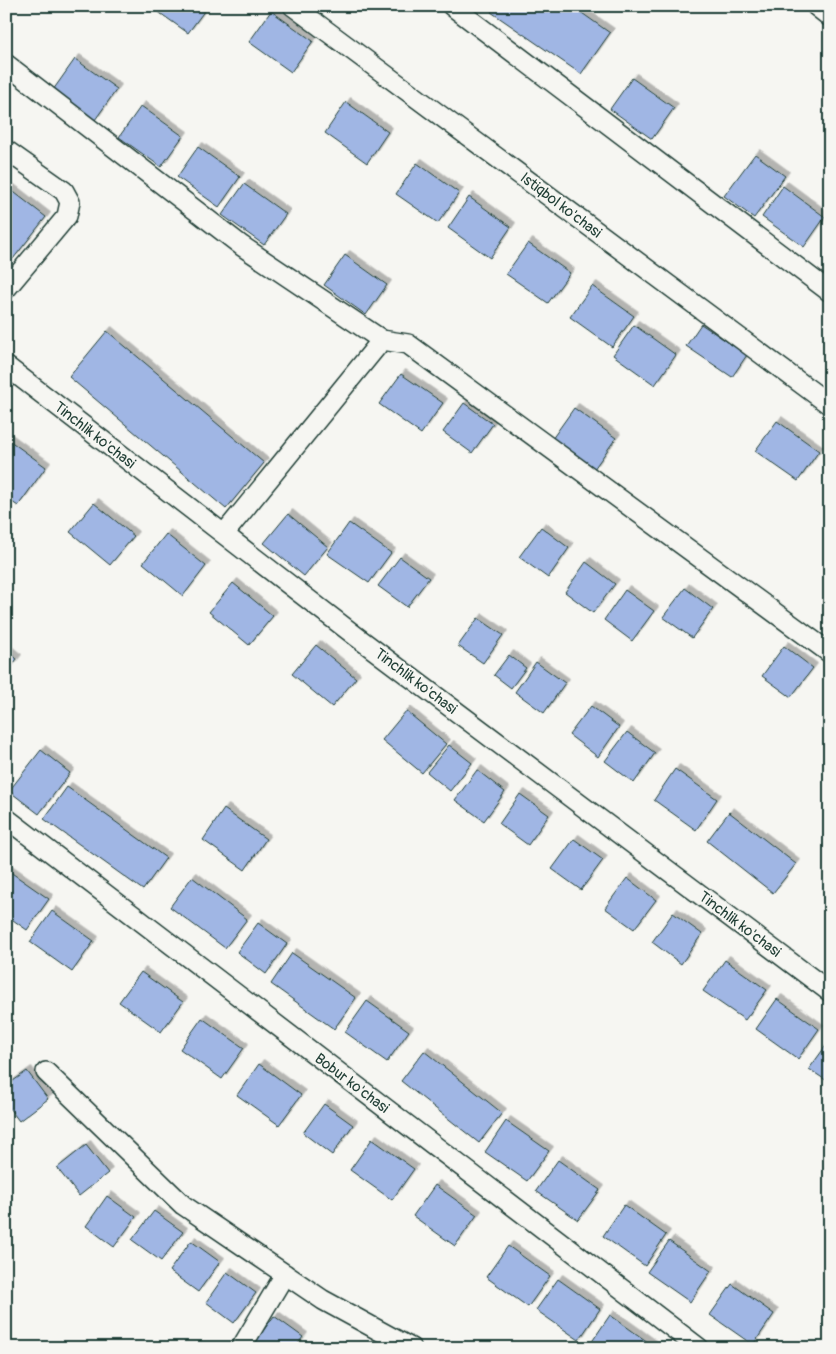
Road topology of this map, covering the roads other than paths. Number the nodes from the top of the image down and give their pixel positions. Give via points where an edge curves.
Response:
1 (293, 6) edge
2 (452, 6) edge
3 (816, 6) edge
4 (830, 16) edge
5 (6, 64) edge
6 (6, 150) edge
7 (6, 289) edge
8 (830, 292) edge
9 (382, 340) junction
10 (6, 366) edge
11 (830, 405) edge
12 (224, 534) junction
13 (830, 653) edge
14 (6, 818) edge
15 (830, 992) edge
16 (46, 1072) dead end
17 (286, 1274) junction
18 (241, 1348) edge
19 (411, 1348) edge
20 (699, 1348) edge

1 - 11 street, Istiqbol ko'chasi
2 - 8 street
3 - 4 street
5 - 9 street via 242,246
6 - 7 street via 64,192 70,202 68,216
9 - 12 street
9 - 13 street via 408,344
10 - 12 street, Tinchlik ko'chasi
12 - 15 street, Tinchlik ko'chasi
14 - 20 street, Bobur ko'chasi
16 - 17 street via 182,1205
17 - 18 street
17 - 19 street via 323,1300

